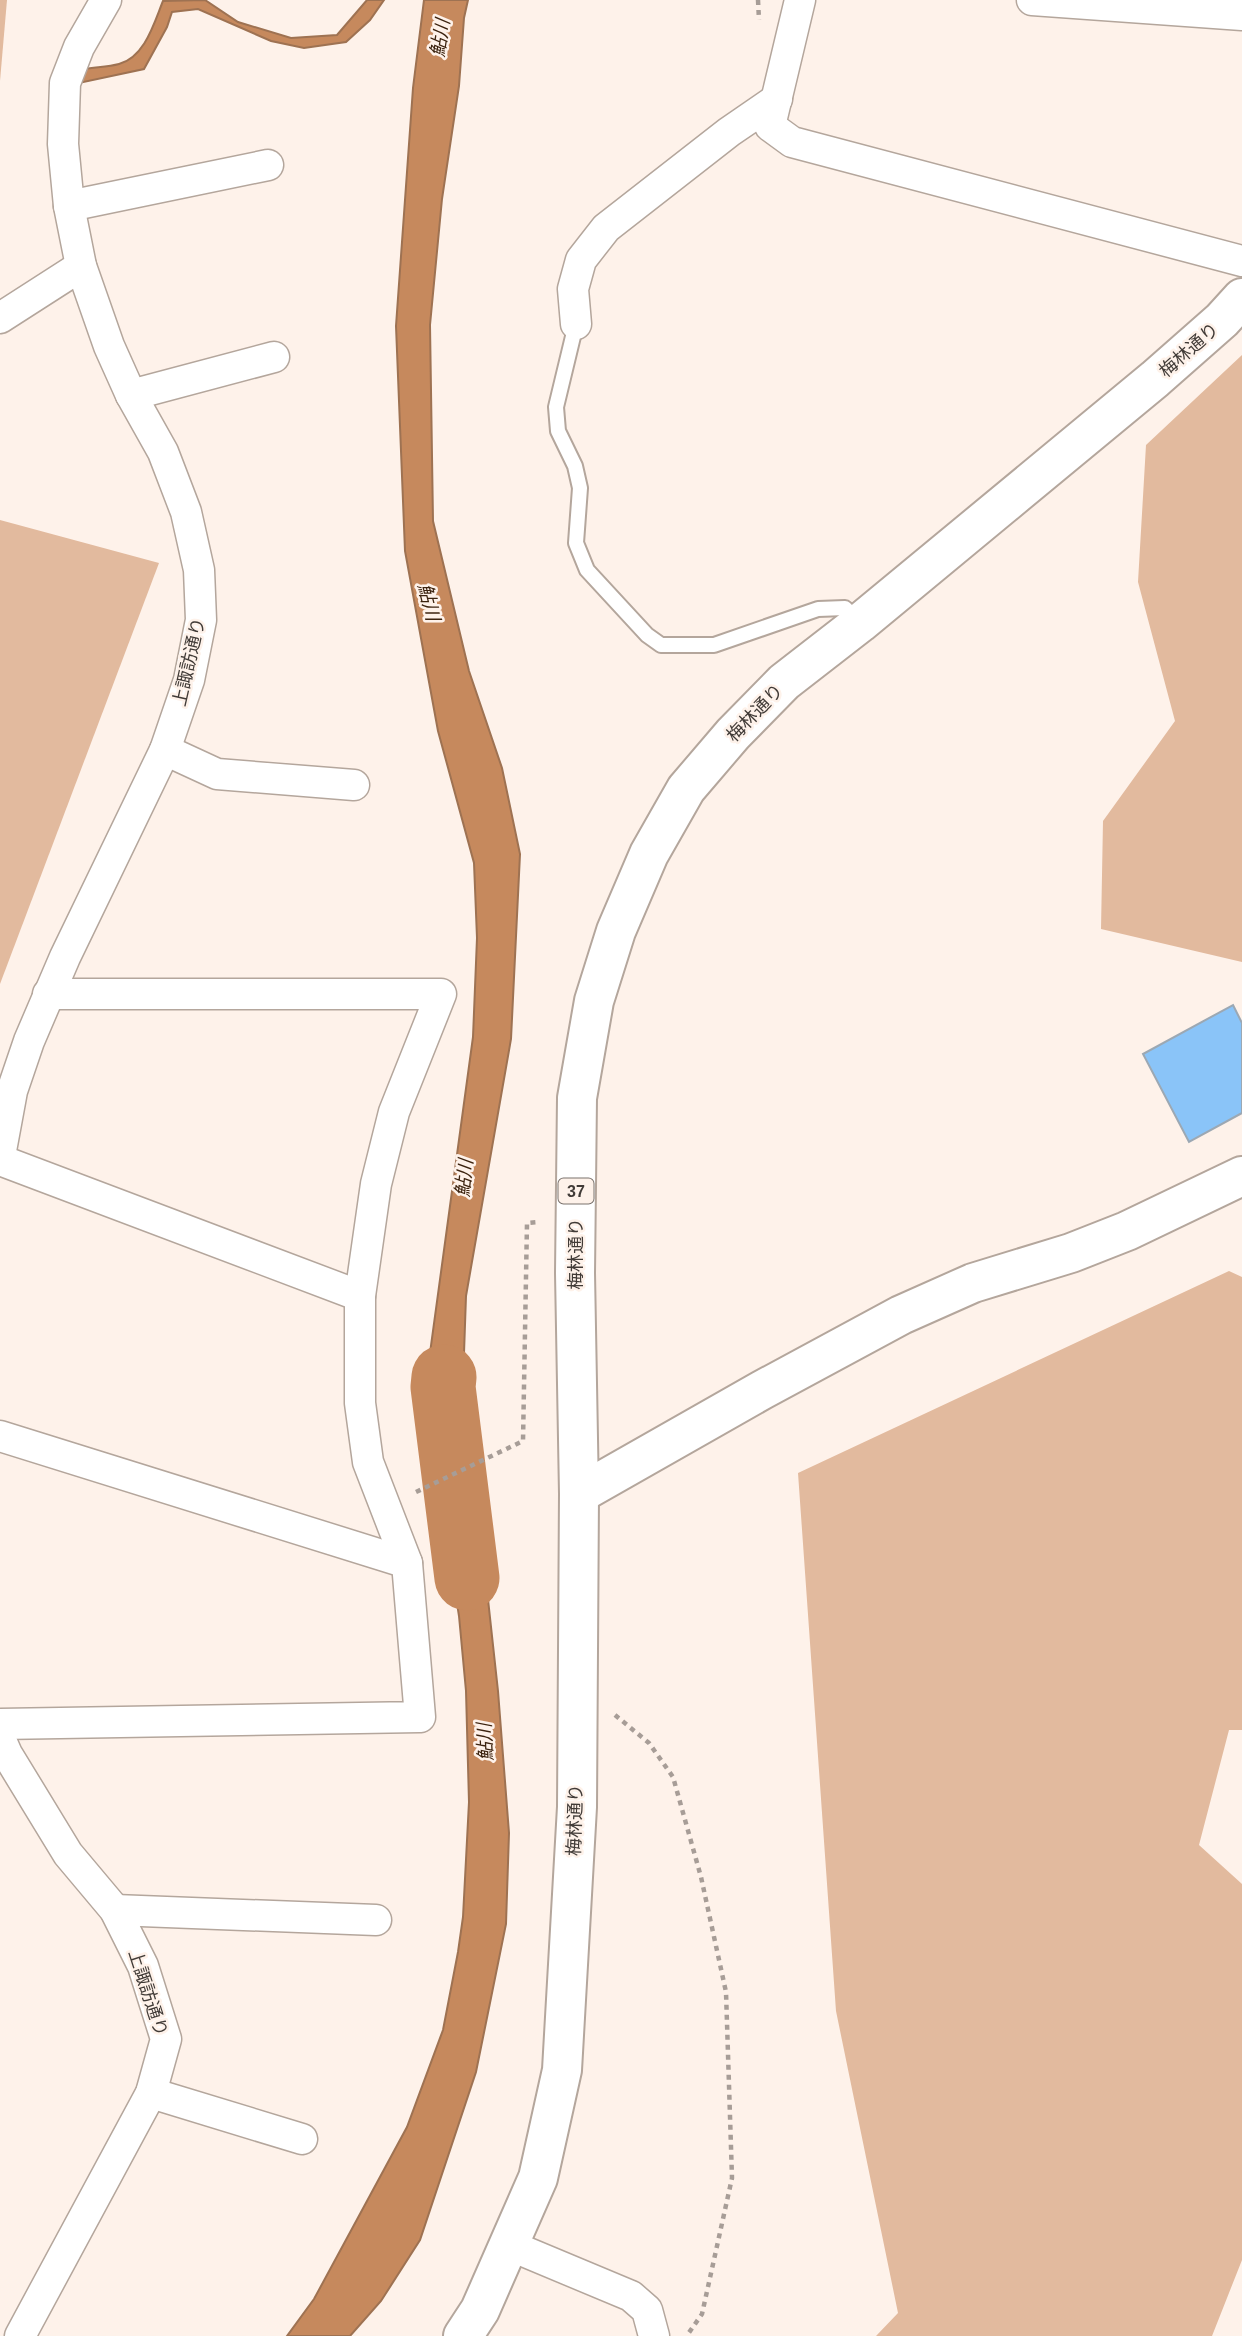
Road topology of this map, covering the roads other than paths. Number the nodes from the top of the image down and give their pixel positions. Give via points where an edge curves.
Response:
1 (106, 0) edge
2 (800, 0) edge
3 (1032, 0) edge
4 (1193, 6) edge
5 (1242, 15) edge
6 (777, 99) junction
7 (268, 165) dead end
8 (69, 206) junction
9 (1242, 261) edge
10 (82, 266) junction
11 (1242, 298) edge
12 (0, 318) edge
13 (576, 324) joint
14 (274, 357) dead end
15 (131, 395) junction
16 (860, 624) junction
17 (165, 750) junction
18 (354, 785) dead end
19 (48, 994) junction
20 (0, 1158) edge
21 (1242, 1176) edge
22 (359, 1296) junction
23 (0, 1436) edge
24 (579, 1494) junction
25 (407, 1563) junction
26 (0, 1724) edge
27 (0, 1738) edge
28 (115, 1910) junction
29 (376, 1920) dead end
30 (151, 2093) junction
31 (303, 2138) dead end
32 (509, 2245) junction
33 (20, 2336) edge
34 (463, 2336) edge
35 (654, 2336) edge

1 - 8 street, 上諏訪通り via 65,83 63,144
2 - 6 street
3 - 4 street
4 - 5 street
6 - 9 street via 770,126 792,142
6 - 13 street via 606,228 581,260 573,289
7 - 8 street
8 - 10 street, 上諏訪通り
10 - 12 street
10 - 15 street, 上諏訪通り
11 - 16 main road, 梅林通り / 37 via 1155,379
13 - 16 lane via 556,407 558,431 580,488 576,542 587,570 647,635 661,645 714,645 818,609 845,608
14 - 15 street
15 - 17 street, 上諏訪通り via 163,452 186,512 199,570 201,620 189,680
16 - 24 main road, 梅林通り / 37 via 785,682 686,789 649,854 593,1000 578,1098
17 - 18 street via 217,774
17 - 19 street, 上諏訪通り
19 - 20 street, 上諏訪通り via 12,1091
19 - 22 street via 440,994 394,1112 376,1184
20 - 22 street
21 - 24 main road via 1127,1231 973,1283 901,1315
22 - 25 street via 360,1404 368,1462
23 - 25 street
24 - 32 main road, 梅林通り / 37 via 577,1807 562,2070 538,2178
25 - 26 street via 419,1717
27 - 28 street, 上諏訪通り via 68,1854
28 - 29 street
28 - 30 street, 上諏訪通り via 143,1966 166,2039
30 - 31 street
30 - 33 street, 上諏訪通り
32 - 34 main road, 梅林通り / 37
32 - 35 street via 631,2296 647,2310

